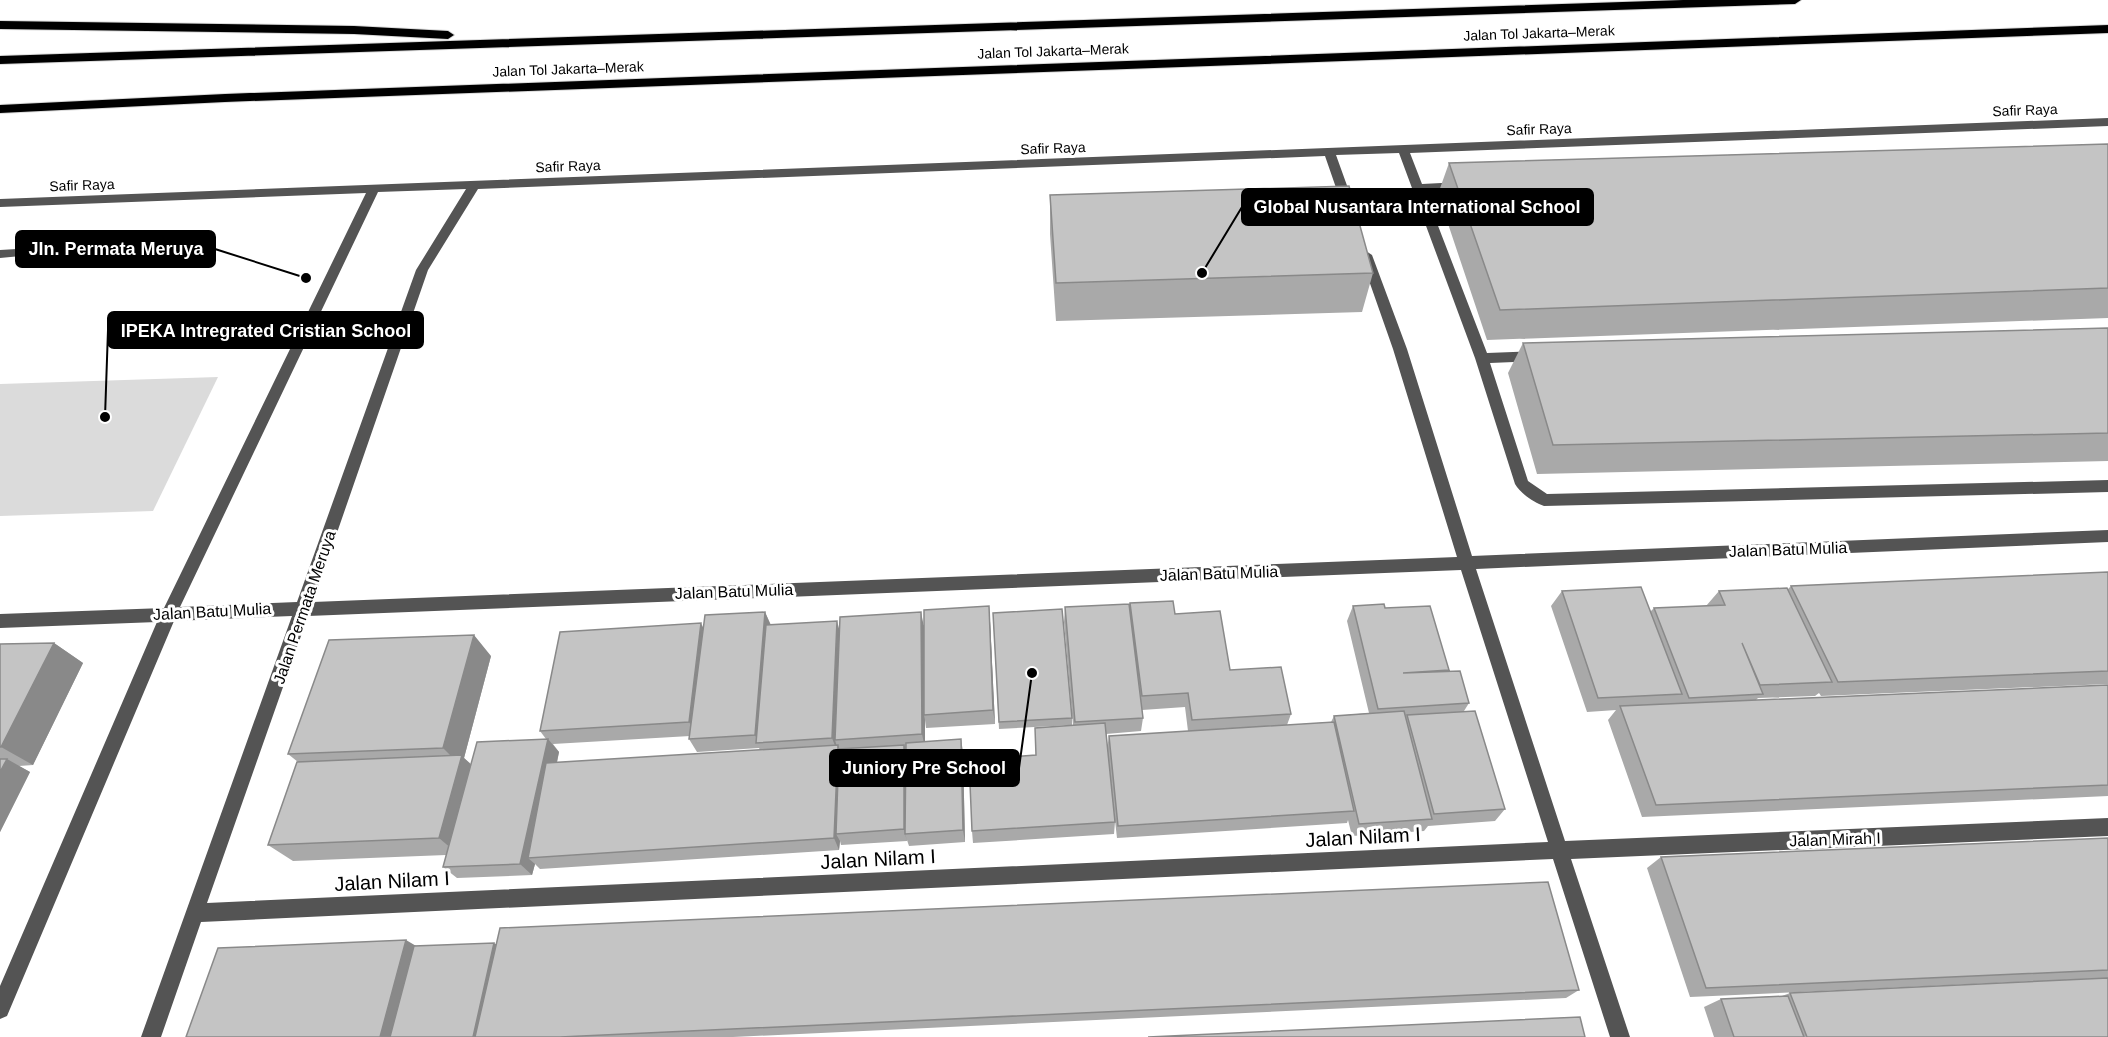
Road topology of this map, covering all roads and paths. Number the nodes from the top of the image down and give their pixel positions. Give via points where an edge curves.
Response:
1 (1795, 0) edge
2 (0, 25) edge
3 (2108, 29) edge
4 (580, 41) junction
5 (0, 60) edge
6 (0, 109) edge
7 (2108, 122) edge
8 (1403, 149) junction
9 (1329, 152) junction
10 (475, 184) junction
11 (1468, 186) edge
12 (375, 187) junction
13 (1419, 188) junction
14 (3, 205) edge
15 (1351, 214) edge
16 (1359, 236) edge
17 (17, 253) dead end
18 (0, 254) edge
19 (1554, 356) edge
20 (1482, 357) junction
21 (2108, 486) edge
22 (2108, 536) edge
23 (1467, 563) junction
24 (304, 607) junction
25 (169, 613) junction
26 (0, 621) edge
27 (2108, 827) edge
28 (1561, 851) junction
29 (196, 913) junction
30 (0, 1008) edge
31 (150, 1037) edge
32 (1620, 1037) edge

1 - 4 highway, Jalan Tol Jakarta–Merak
2 - 4 highway via 354,30
3 - 6 highway, Jalan Tol Jakarta–Merak
4 - 5 highway, Jalan Tol Jakarta–Merak
7 - 8 street, Safir Raya
8 - 9 street, Safir Raya
8 - 13 street
9 - 10 street, Safir Raya
9 - 15 street
10 - 12 street, Safir Raya
10 - 24 street, Jalan Permata Meruya via 422,270
11 - 13 street
12 - 14 street, Safir Raya
12 - 25 street
13 - 20 street
16 - 23 street via 1400,349
17 - 18 street
19 - 20 street
20 - 21 street via 1522,484 1544,501
22 - 23 street, Jalan Batu Mulia
23 - 24 street, Jalan Batu Mulia
23 - 28 street
24 - 25 street, Jalan Batu Mulia
24 - 29 street, Jalan Permata Meruya
25 - 26 street, Jalan Batu Mulia
25 - 30 street
27 - 28 street, Jalan Mirah I
28 - 29 street, Jalan Nilam I
28 - 32 street
29 - 31 street, Jalan Permata Meruya

